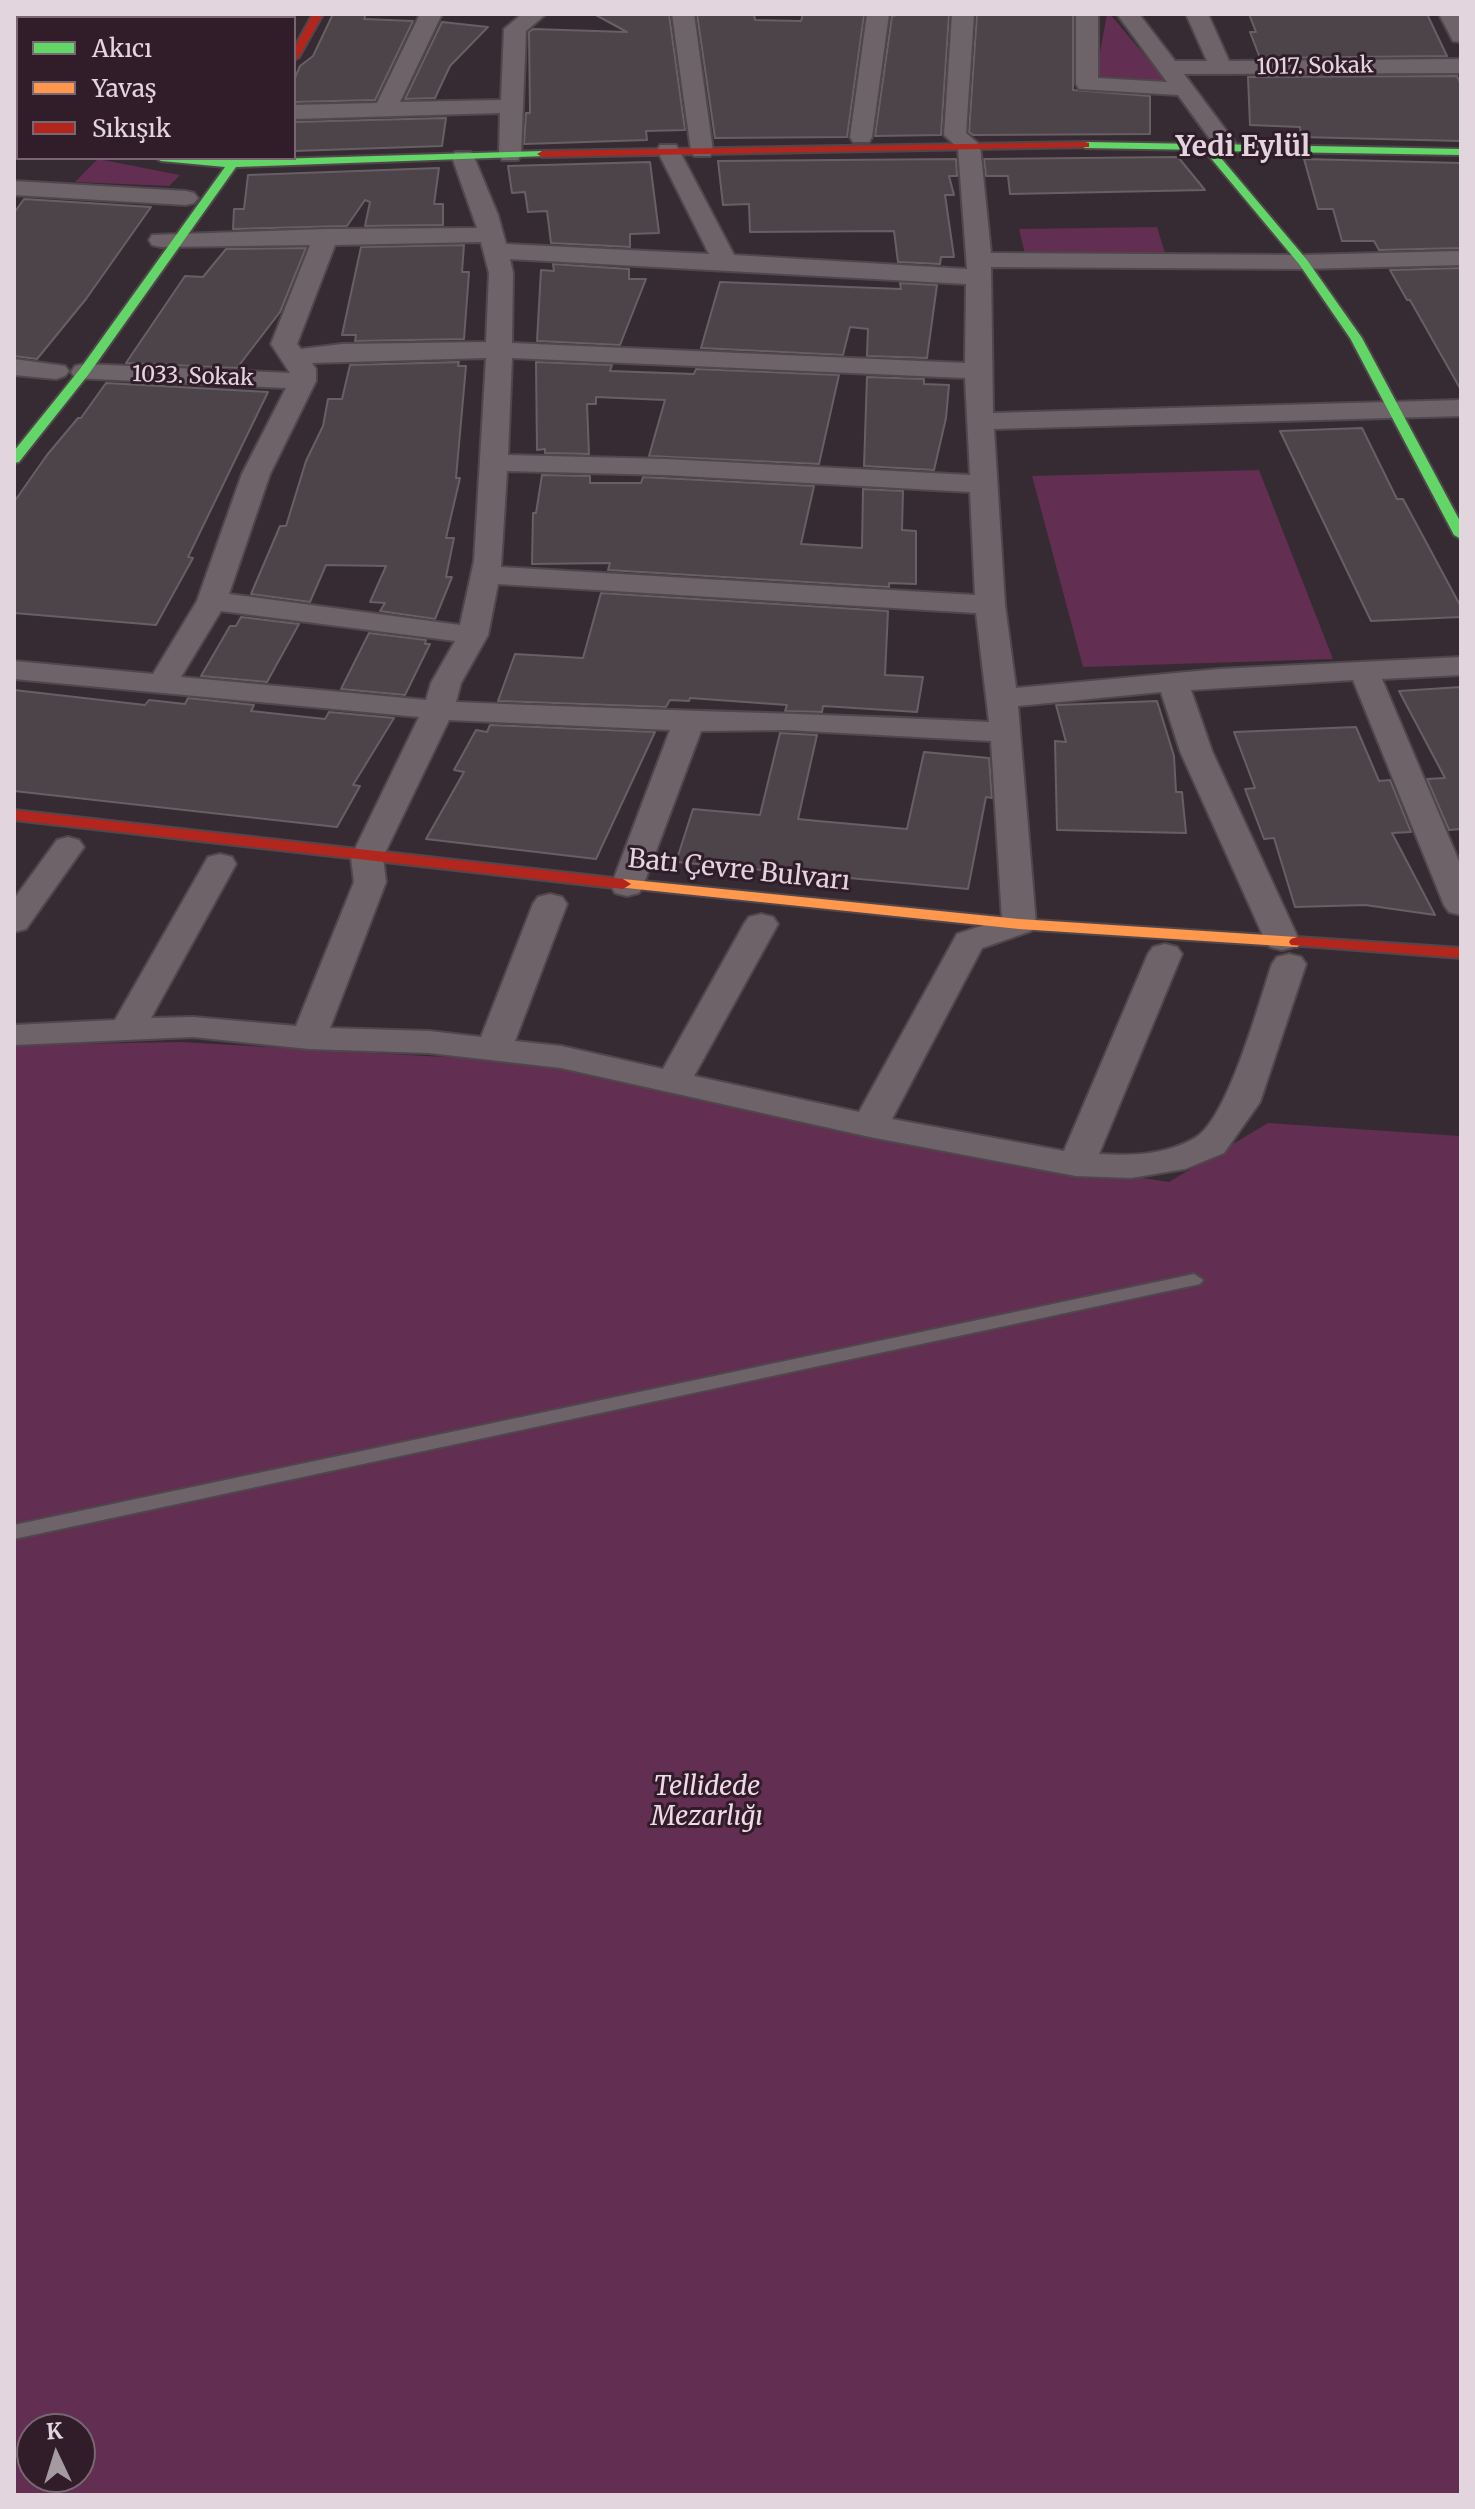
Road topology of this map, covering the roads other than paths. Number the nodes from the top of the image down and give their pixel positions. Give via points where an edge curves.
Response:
1 (318, 14) edge
2 (431, 14) edge
3 (535, 14) edge
4 (683, 14) edge
5 (878, 14) edge
6 (963, 14) edge
7 (1087, 14) edge
8 (1128, 14) edge
9 (1197, 14) edge
10 (1450, 14) edge
11 (1461, 36) edge
12 (296, 53) edge
13 (1461, 66) edge
14 (1169, 68) junction
15 (1221, 68) junction
16 (1183, 89) junction
17 (510, 106) junction
18 (385, 110) junction
19 (296, 112) edge
20 (861, 137) junction
21 (962, 140) junction
22 (1216, 141) junction
23 (1461, 142) edge
24 (1250, 145) junction
25 (700, 146) junction
26 (510, 150) junction
27 (668, 150) junction
28 (296, 151) edge
29 (1461, 152) edge
30 (463, 157) junction
31 (292, 160) edge
32 (296, 160) edge
33 (210, 161) edge
34 (235, 161) edge
35 (1268, 171) dead end
36 (14, 188) edge
37 (186, 198) junction
38 (326, 236) junction
39 (172, 239) junction
40 (494, 243) junction
41 (1461, 258) edge
42 (1325, 261) junction
43 (725, 262) junction
44 (980, 269) junction
45 (113, 299) dead end
46 (499, 350) junction
47 (14, 367) edge
48 (68, 368) junction
49 (298, 369) junction
50 (978, 371) junction
51 (39, 392) dead end
52 (1461, 408) edge
53 (1395, 410) junction
54 (981, 421) junction
55 (14, 459) edge
56 (494, 463) junction
57 (984, 484) junction
58 (1461, 535) edge
59 (484, 575) junction
60 (212, 601) junction
61 (990, 605) junction
62 (473, 635) junction
63 (1461, 666) edge
64 (14, 670) edge
65 (1364, 671) junction
66 (1173, 682) junction
67 (161, 685) junction
68 (1002, 698) junction
69 (438, 710) junction
70 (689, 722) junction
71 (1006, 732) junction
72 (14, 815) edge
73 (64, 846) dead end
74 (220, 864) dead end
75 (369, 876) junction
76 (627, 886) junction
77 (550, 904) dead end
78 (1461, 905) edge
79 (14, 922) edge
80 (761, 924) dead end
81 (1016, 934) junction
82 (1461, 953) edge
83 (1165, 954) dead end
84 (1287, 958) junction
85 (127, 1030) junction
86 (14, 1035) edge
87 (309, 1038) junction
88 (494, 1049) junction
89 (673, 1082) junction
90 (870, 1126) junction
91 (1076, 1165) junction
92 (1194, 1280) dead end
93 (14, 1532) edge

1 - 12 main road
2 - 18 street
3 - 17 street via 515,29
4 - 25 street
5 - 20 street
6 - 21 street
7 - 16 street via 1087,84
8 - 14 street
9 - 15 street
10 - 11 street
13 - 15 street, 1017. Sokak
14 - 15 street, 1017. Sokak
14 - 16 street
16 - 22 street
17 - 18 street
17 - 26 street
18 - 19 street
20 - 21 main road
20 - 25 main road
21 - 22 main road
21 - 25 main road
21 - 44 street
22 - 23 main road
22 - 24 main road
22 - 42 main road
24 - 29 main road
24 - 35 main road
25 - 26 main road
25 - 27 main road
26 - 27 main road
26 - 28 main road
26 - 30 main road
27 - 43 street
30 - 32 main road
30 - 40 street
31 - 34 main road
33 - 34 main road
33 - 37 main road
34 - 39 main road
36 - 37 street
37 - 39 main road
38 - 39 street
38 - 40 street
38 - 49 street via 284,344
39 - 45 main road
39 - 48 main road
40 - 43 street
40 - 46 street via 501,273
41 - 42 street
42 - 44 street
42 - 53 main road via 1356,338
43 - 44 street
44 - 50 street
46 - 49 street, 1033. Sokak via 342,352
46 - 50 street, 1033. Sokak
46 - 56 street
47 - 48 street, 1033. Sokak
48 - 49 street, 1033. Sokak
48 - 51 main road
48 - 55 main road
49 - 60 street
50 - 54 street
52 - 53 street
53 - 54 street
53 - 58 main road
54 - 57 street
56 - 57 street
56 - 59 street
57 - 61 street
59 - 61 street
59 - 62 street
60 - 62 street
60 - 67 street
61 - 68 street
62 - 69 street via 446,683
63 - 65 street
64 - 67 street
65 - 66 street
65 - 78 street
66 - 68 street
66 - 84 street via 1196,751
67 - 69 street
68 - 71 street
69 - 70 street
69 - 75 street
70 - 71 street via 787,721
70 - 76 street
71 - 81 street
72 - 75 main road, Batı Çevre Bulvarı
73 - 79 street
74 - 85 street
75 - 76 main road, Batı Çevre Bulvarı
75 - 87 street
76 - 81 main road, Batı Çevre Bulvarı
77 - 88 street
80 - 89 street
81 - 84 main road, Batı Çevre Bulvarı
81 - 90 street via 961,941
82 - 84 main road, Batı Çevre Bulvarı
83 - 91 street
84 - 91 street via 1242,1102 1211,1145 1172,1161 1131,1167
85 - 86 street
85 - 87 street via 193,1027
87 - 88 street
88 - 89 street via 561,1057
89 - 90 street
90 - 91 street
92 - 93 lane

